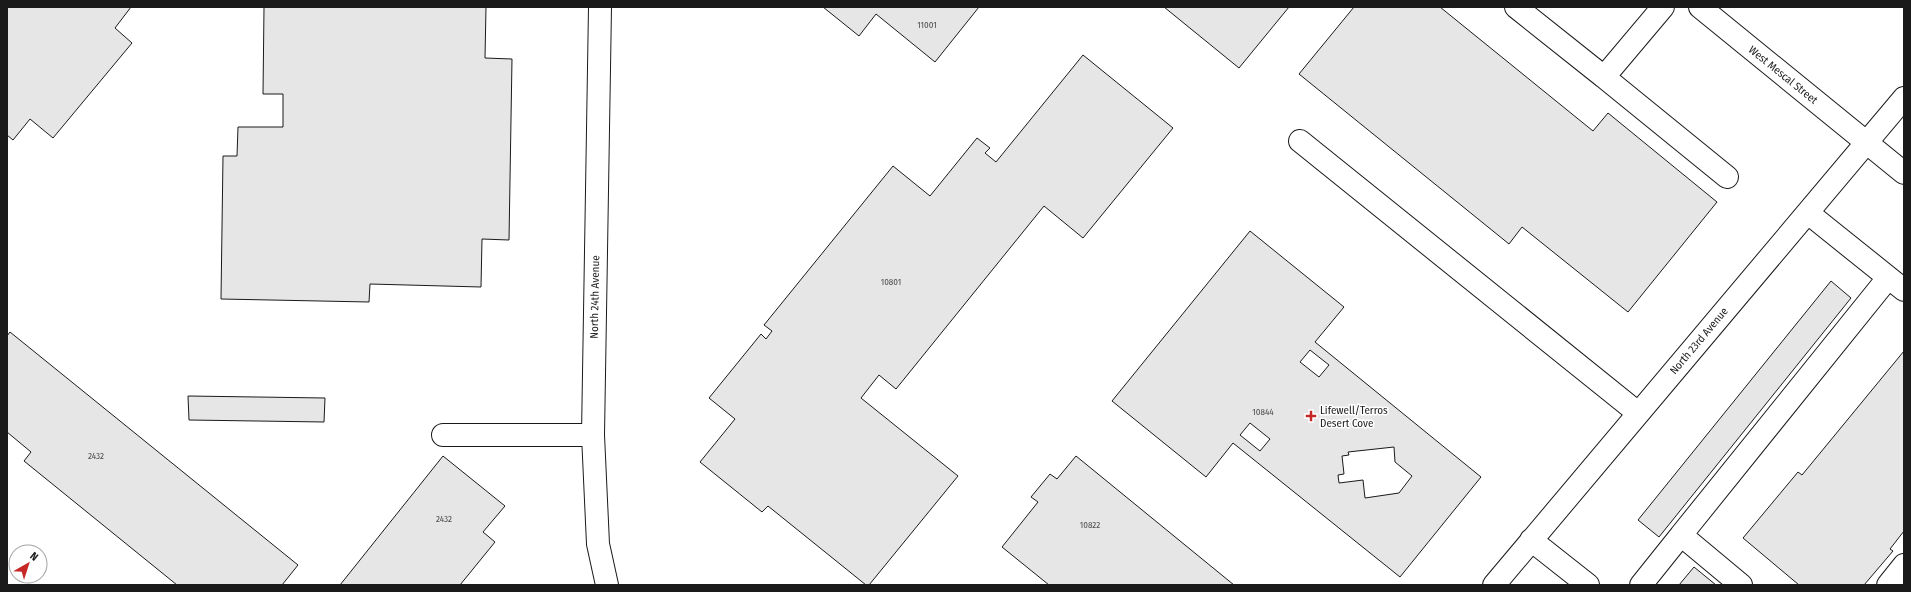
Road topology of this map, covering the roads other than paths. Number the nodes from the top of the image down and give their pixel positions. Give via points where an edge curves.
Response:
1 (600, 7) edge
2 (1516, 7) edge
3 (1663, 7) edge
4 (1700, 7) edge
5 (1604, 77) junction
6 (1904, 98) edge
7 (1300, 141) dead end
8 (1867, 142) junction
9 (1904, 173) edge
10 (1727, 177) dead end
11 (1808, 212) junction
12 (1896, 284) edge
13 (1638, 413) junction
14 (443, 434) dead end
15 (593, 435) junction
16 (1681, 535) junction
17 (1531, 540) junction
18 (1904, 565) edge
19 (607, 585) edge
20 (1494, 585) edge
21 (1588, 585) edge
22 (1641, 585) edge
23 (1741, 585) edge
24 (1888, 585) edge

1 - 15 street, North 24th Avenue
2 - 5 street
3 - 5 street
4 - 8 street, West Mescal Street
5 - 10 street
6 - 8 street, North 23rd Avenue
7 - 13 street
8 - 9 street, West Mescal Street
8 - 11 street, North 23rd Avenue
11 - 12 street
11 - 13 street, North 23rd Avenue
12 - 16 street
13 - 17 street, North 23rd Avenue
14 - 15 street
15 - 19 street, North 24th Avenue via 598,544
16 - 22 street
16 - 23 street
17 - 20 street, North 23rd Avenue
17 - 21 street
18 - 24 street

